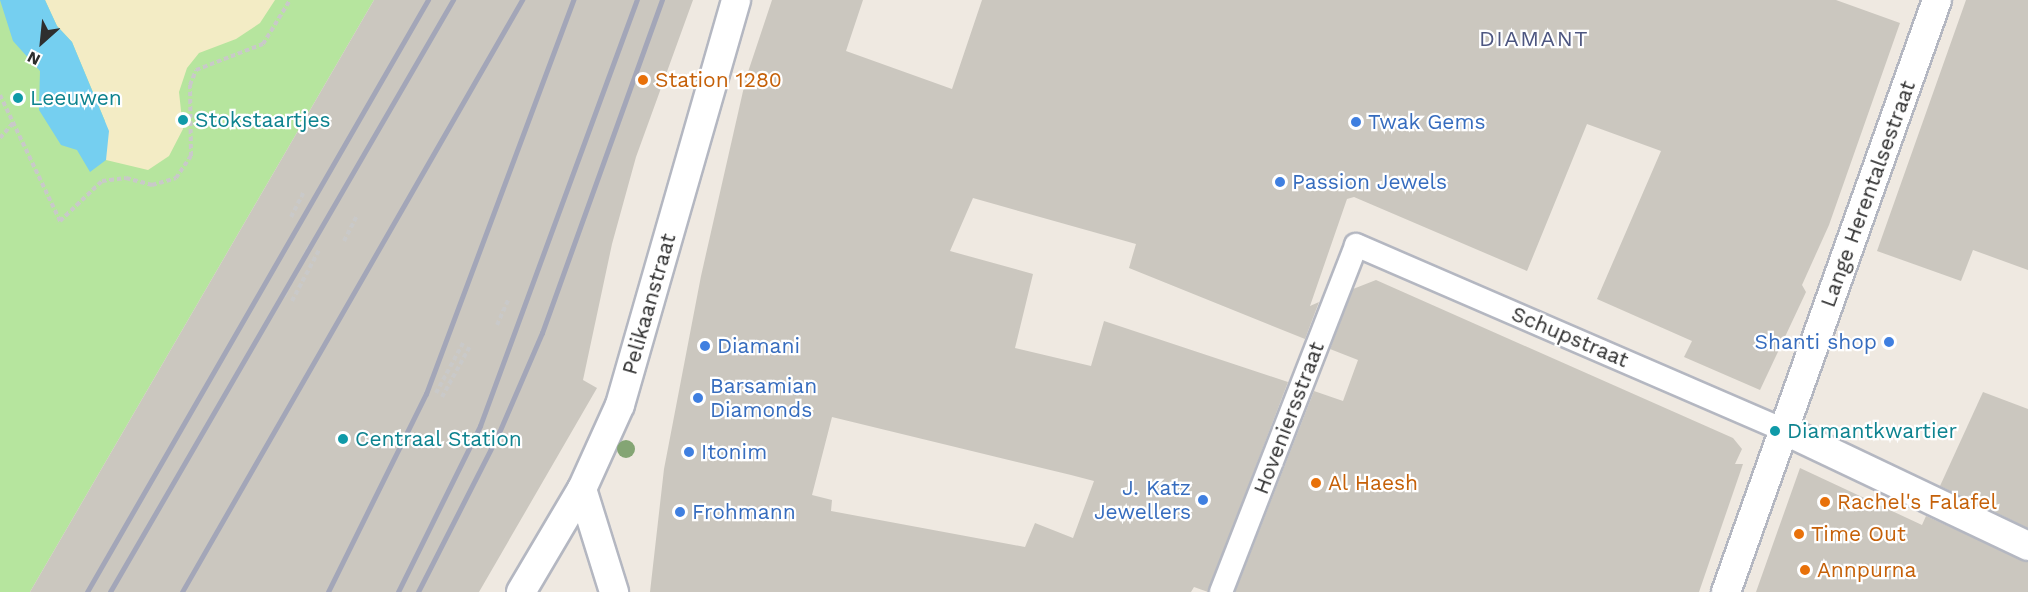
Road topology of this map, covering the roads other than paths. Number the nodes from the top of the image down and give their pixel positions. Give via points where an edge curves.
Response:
1 (736, 0) edge
2 (1937, 0) edge
3 (1356, 245) joint
4 (1784, 430) junction
5 (582, 489) junction
6 (2028, 546) edge
7 (522, 592) edge
8 (614, 592) edge
9 (1221, 592) edge
10 (1726, 592) edge

1 - 5 street, Pelikaanstraat via 620,405
2 - 4 street, Lange Herentalsestraat
3 - 4 street, Schupstraat
3 - 9 street, Hoveniersstraat
4 - 6 street
4 - 10 street, Lange Herentalsestraat
5 - 7 street, Pelikaanstraat
5 - 8 street

